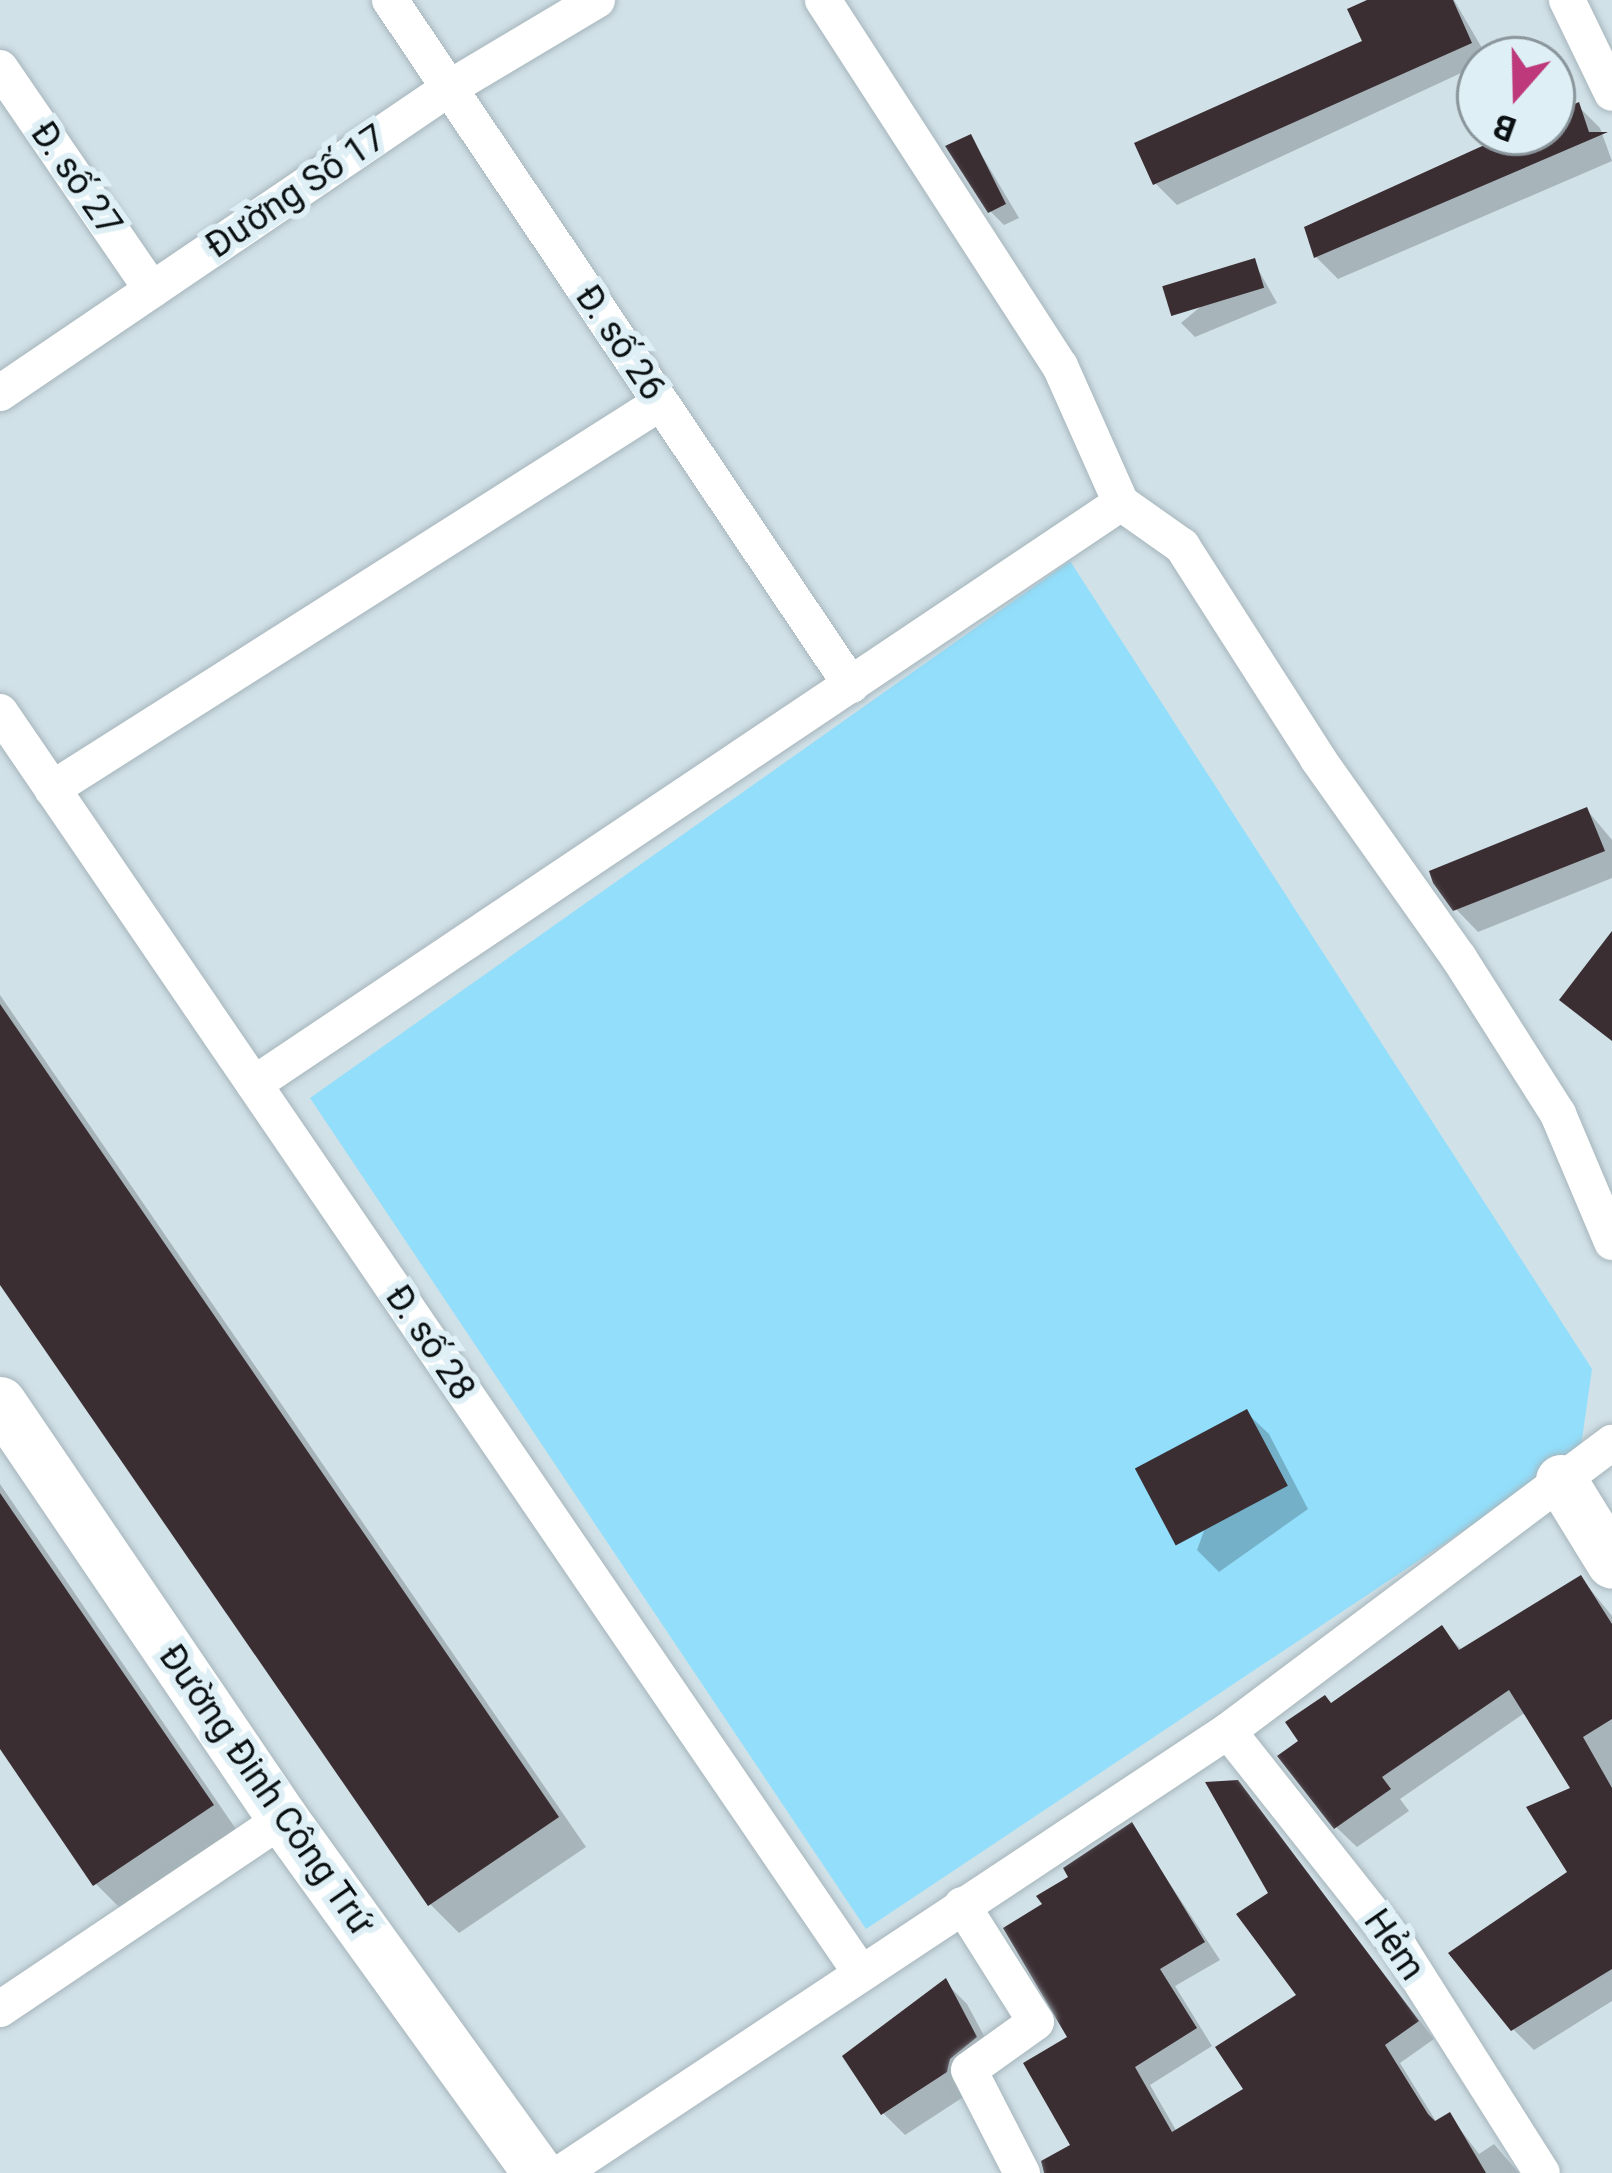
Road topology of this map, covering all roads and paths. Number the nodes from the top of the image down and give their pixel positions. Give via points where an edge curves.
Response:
1 (390, 0) edge
2 (597, 0) edge
3 (824, 0) edge
4 (1567, 0) edge
5 (0, 68) edge
6 (451, 87) junction
7 (1612, 94) edge
8 (152, 290) junction
9 (0, 393) edge
10 (660, 404) junction
11 (1121, 503) junction
12 (851, 685) junction
13 (0, 712) edge
14 (52, 789) junction
15 (254, 1084) junction
16 (1612, 1242) edge
17 (0, 1402) edge
18 (1612, 1443) edge
19 (1561, 1480) junction
20 (1612, 1563) edge
21 (1228, 1731) junction
22 (283, 1819) junction
23 (962, 1906) junction
24 (861, 1973) junction
25 (0, 2009) edge
26 (538, 2173) edge
27 (560, 2173) edge
28 (1022, 2173) edge
29 (1542, 2173) edge

1 - 6 street, Đ. số 26
2 - 6 street, Đường Số 17
3 - 11 street via 1060,366
4 - 7 street
5 - 8 street, Đ. số 27
6 - 8 street, Đường Số 17
6 - 10 street, Đ. số 26
8 - 9 street, Đường Số 17
10 - 12 street, Đ. số 26
10 - 14 street
11 - 12 street
11 - 16 street via 1182,546 1459,958 1558,1114
12 - 15 street
13 - 14 street, Đ. số 28
14 - 15 street, Đ. số 28
15 - 24 street, Đ. số 28
17 - 22 street, Đường Đinh Công Trứ
18 - 19 street
19 - 20 street
19 - 21 street
21 - 23 street
21 - 29 street, Hẻm via 1399,1947
22 - 25 street
22 - 26 street, Đường Đinh Công Trứ
23 - 24 street
23 - 28 street via 1036,2022 969,2069
24 - 27 street

